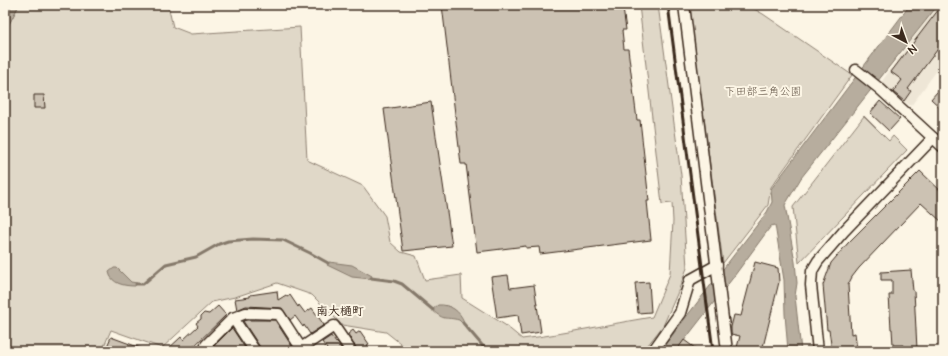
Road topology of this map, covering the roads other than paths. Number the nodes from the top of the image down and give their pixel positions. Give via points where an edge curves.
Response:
1 (684, 5) edge
2 (856, 70) dead end
3 (933, 138) junction
4 (943, 147) edge
5 (717, 265) junction
6 (233, 318) junction
7 (302, 349) edge
8 (209, 351) edge
9 (255, 351) edge
10 (351, 351) edge
11 (653, 351) edge
12 (727, 351) edge
13 (818, 351) edge

1 - 5 street
2 - 3 street
3 - 4 street
3 - 13 street via 844,231 812,271 811,285
5 - 11 street via 690,280 680,313
5 - 12 street
6 - 7 street via 246,313 279,314
6 - 8 street via 206,345
6 - 9 street
7 - 10 street via 334,326

